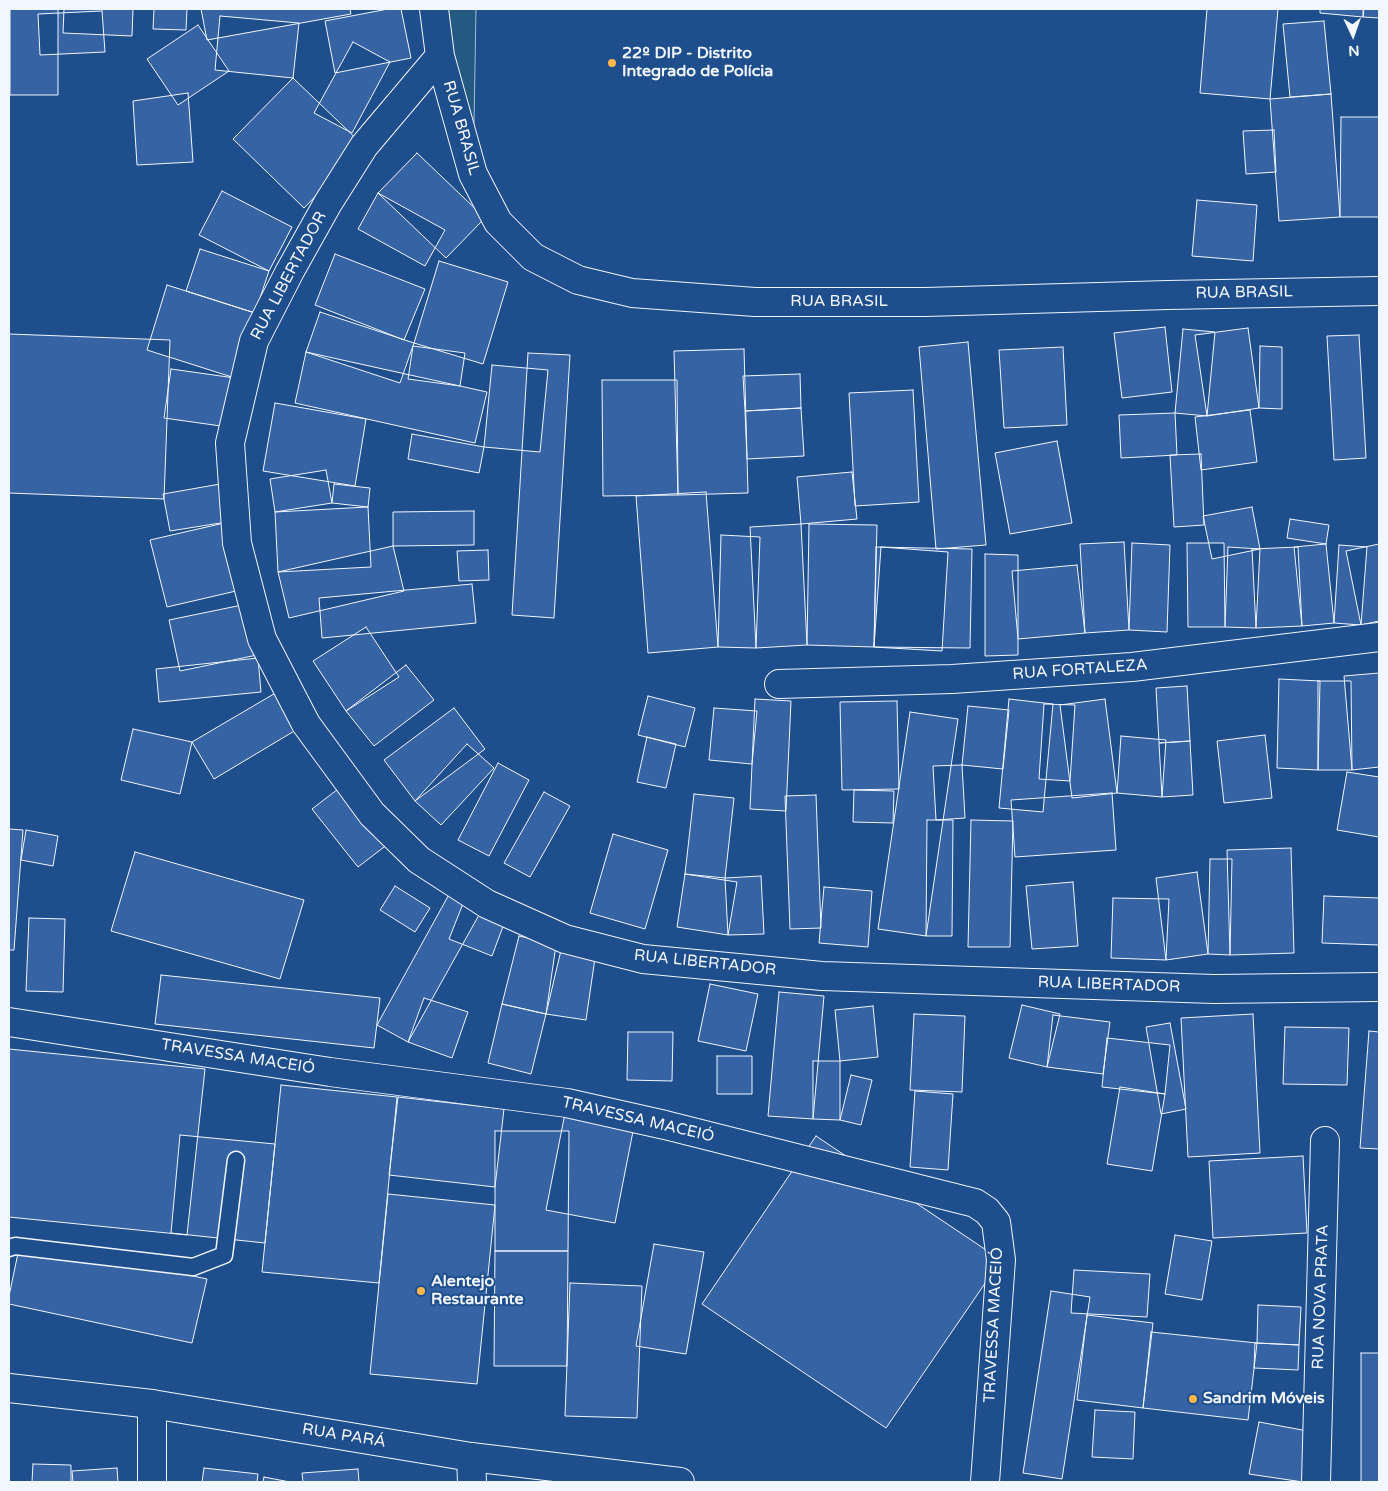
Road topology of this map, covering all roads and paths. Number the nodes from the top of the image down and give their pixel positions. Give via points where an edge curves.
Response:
1 (434, 9) edge
2 (440, 56) junction
3 (1379, 291) edge
4 (1379, 636) edge
5 (779, 684) dead end
6 (1379, 987) edge
7 (9, 1022) edge
8 (1325, 1141) dead end
9 (236, 1160) dead end
10 (9, 1248) edge
11 (9, 1388) edge
12 (152, 1404) junction
13 (472, 1470) edge
14 (152, 1482) edge
15 (680, 1482) edge
16 (985, 1482) edge
17 (1316, 1482) edge

1 - 2 street
2 - 3 street, RUA BRASIL via 473,174 498,222 533,257 578,280 632,293 755,302 925,302
2 - 6 street, RUA LIBERTADOR via 364,146 290,271 254,341 230,443 237,543 262,638 306,724 372,814 419,860 486,904 565,939 643,960 832,976 1214,989
4 - 5 street, RUA FORTALEZA via 1122,668 952,679
7 - 16 street, TRAVESSA MACEIÓ via 330,1072 567,1103 975,1203 988,1211 996,1222 1001,1260
8 - 17 street, RUA NOVA PRATA
9 - 10 lane via 224,1255 193,1266 15,1246
11 - 12 street, RUA PARÁ
12 - 13 street, RUA PARÁ
12 - 14 street
13 - 15 street, RUA PARÁ

